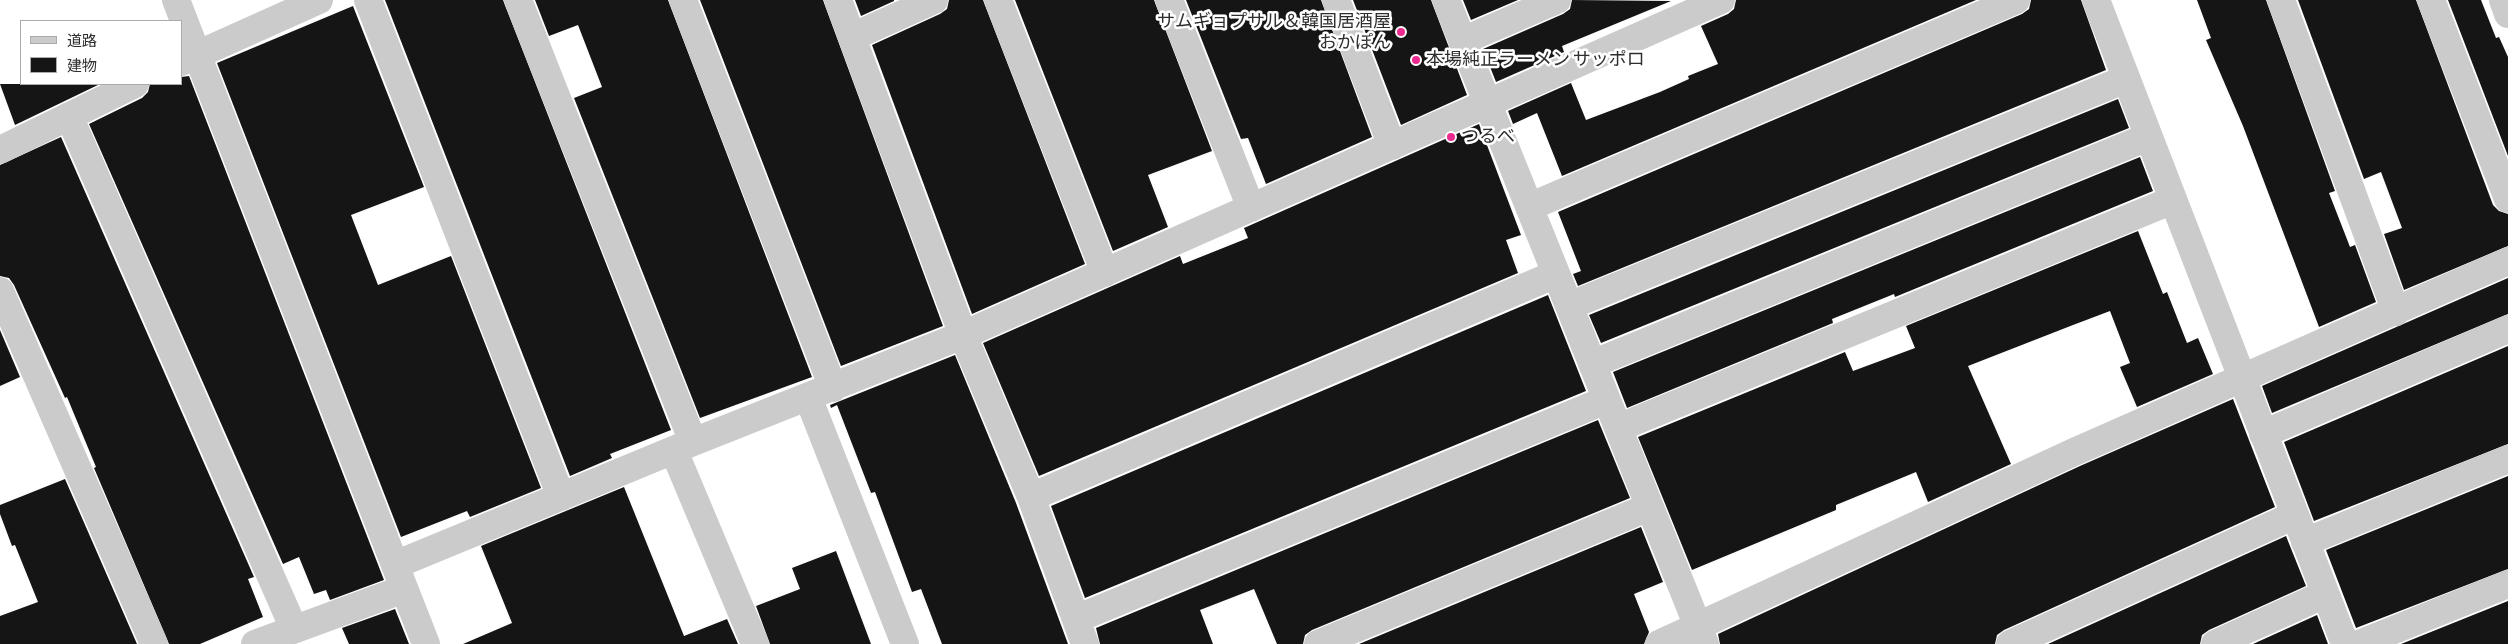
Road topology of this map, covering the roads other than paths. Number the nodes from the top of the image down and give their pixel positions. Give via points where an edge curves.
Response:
1 (176, 0) edge
2 (319, 0) edge
3 (368, 0) edge
4 (518, 0) edge
5 (683, 0) edge
6 (838, 0) edge
7 (934, 0) edge
8 (998, 0) edge
9 (1169, 0) edge
10 (1336, 0) edge
11 (1446, 0) edge
12 (1557, 0) edge
13 (1721, 0) edge
14 (2016, 0) edge
15 (2096, 0) edge
16 (2280, 0) edge
17 (2431, 0) edge
18 (2503, 0) edge
19 (2508, 14) edge
20 (180, 20) edge
21 (182, 27) edge
22 (852, 37) junction
23 (1462, 41) junction
24 (189, 58) edge
25 (2126, 79) junction
26 (133, 85) edge
27 (1488, 104) junction
28 (68, 116) junction
29 (2148, 137) junction
30 (1392, 146) junction
31 (0, 148) edge
32 (2508, 199) edge
33 (2173, 200) junction
34 (1529, 207) junction
35 (1251, 208) junction
36 (2508, 261) edge
37 (1105, 273) junction
38 (1556, 274) junction
39 (0, 291) edge
40 (1569, 306) junction
41 (2396, 312) junction
42 (2508, 329) edge
43 (963, 335) junction
44 (1592, 364) junction
45 (2242, 379) junction
46 (820, 392) junction
47 (1606, 400) junction
48 (1618, 428) junction
49 (2263, 434) junction
50 (684, 447) junction
51 (2508, 459) edge
52 (561, 497) junction
53 (1031, 497) junction
54 (1649, 507) junction
55 (2295, 515) junction
56 (2305, 542) junction
57 (399, 577) junction
58 (2508, 584) edge
59 (2325, 594) junction
60 (294, 629) junction
61 (1080, 632) edge
62 (1701, 635) edge
63 (154, 644) edge
64 (255, 644) edge
65 (426, 644) edge
66 (755, 644) edge
67 (904, 644) edge
68 (1318, 644) edge
69 (1659, 644) edge
70 (2010, 644) edge
71 (2215, 644) edge
72 (2345, 644) edge
73 (2359, 644) edge

1 - 20 street
2 - 24 street
3 - 52 street
4 - 50 street
5 - 46 street
6 - 22 street
7 - 22 street
8 - 37 street
9 - 35 street
10 - 30 street
11 - 23 street
12 - 23 street
13 - 27 street
14 - 34 street
15 - 25 street
16 - 41 street
17 - 32 street
18 - 19 street
21 - 24 street
22 - 43 street
23 - 27 street
24 - 57 street
25 - 29 street
25 - 40 street
26 - 28 street
27 - 30 street
27 - 34 street
28 - 31 street
28 - 60 street
29 - 33 street
29 - 44 street
30 - 35 street
33 - 45 street
33 - 48 street
34 - 38 street
35 - 37 street
36 - 41 street
37 - 43 street
38 - 40 street
38 - 53 street
39 - 63 street
40 - 44 street
41 - 45 street
42 - 49 street
43 - 46 street
43 - 53 street
44 - 47 street
45 - 49 street
45 - 62 street via 2074,452
46 - 50 street
46 - 67 street
47 - 48 street
47 - 61 street
48 - 54 street
49 - 55 street
50 - 52 street
50 - 66 street
51 - 56 street
52 - 57 street
53 - 61 street
54 - 62 street
54 - 68 street
55 - 56 street
55 - 70 street
56 - 59 street
57 - 60 street
57 - 65 street
58 - 73 street
59 - 71 street
59 - 72 street
60 - 64 street
62 - 69 street

